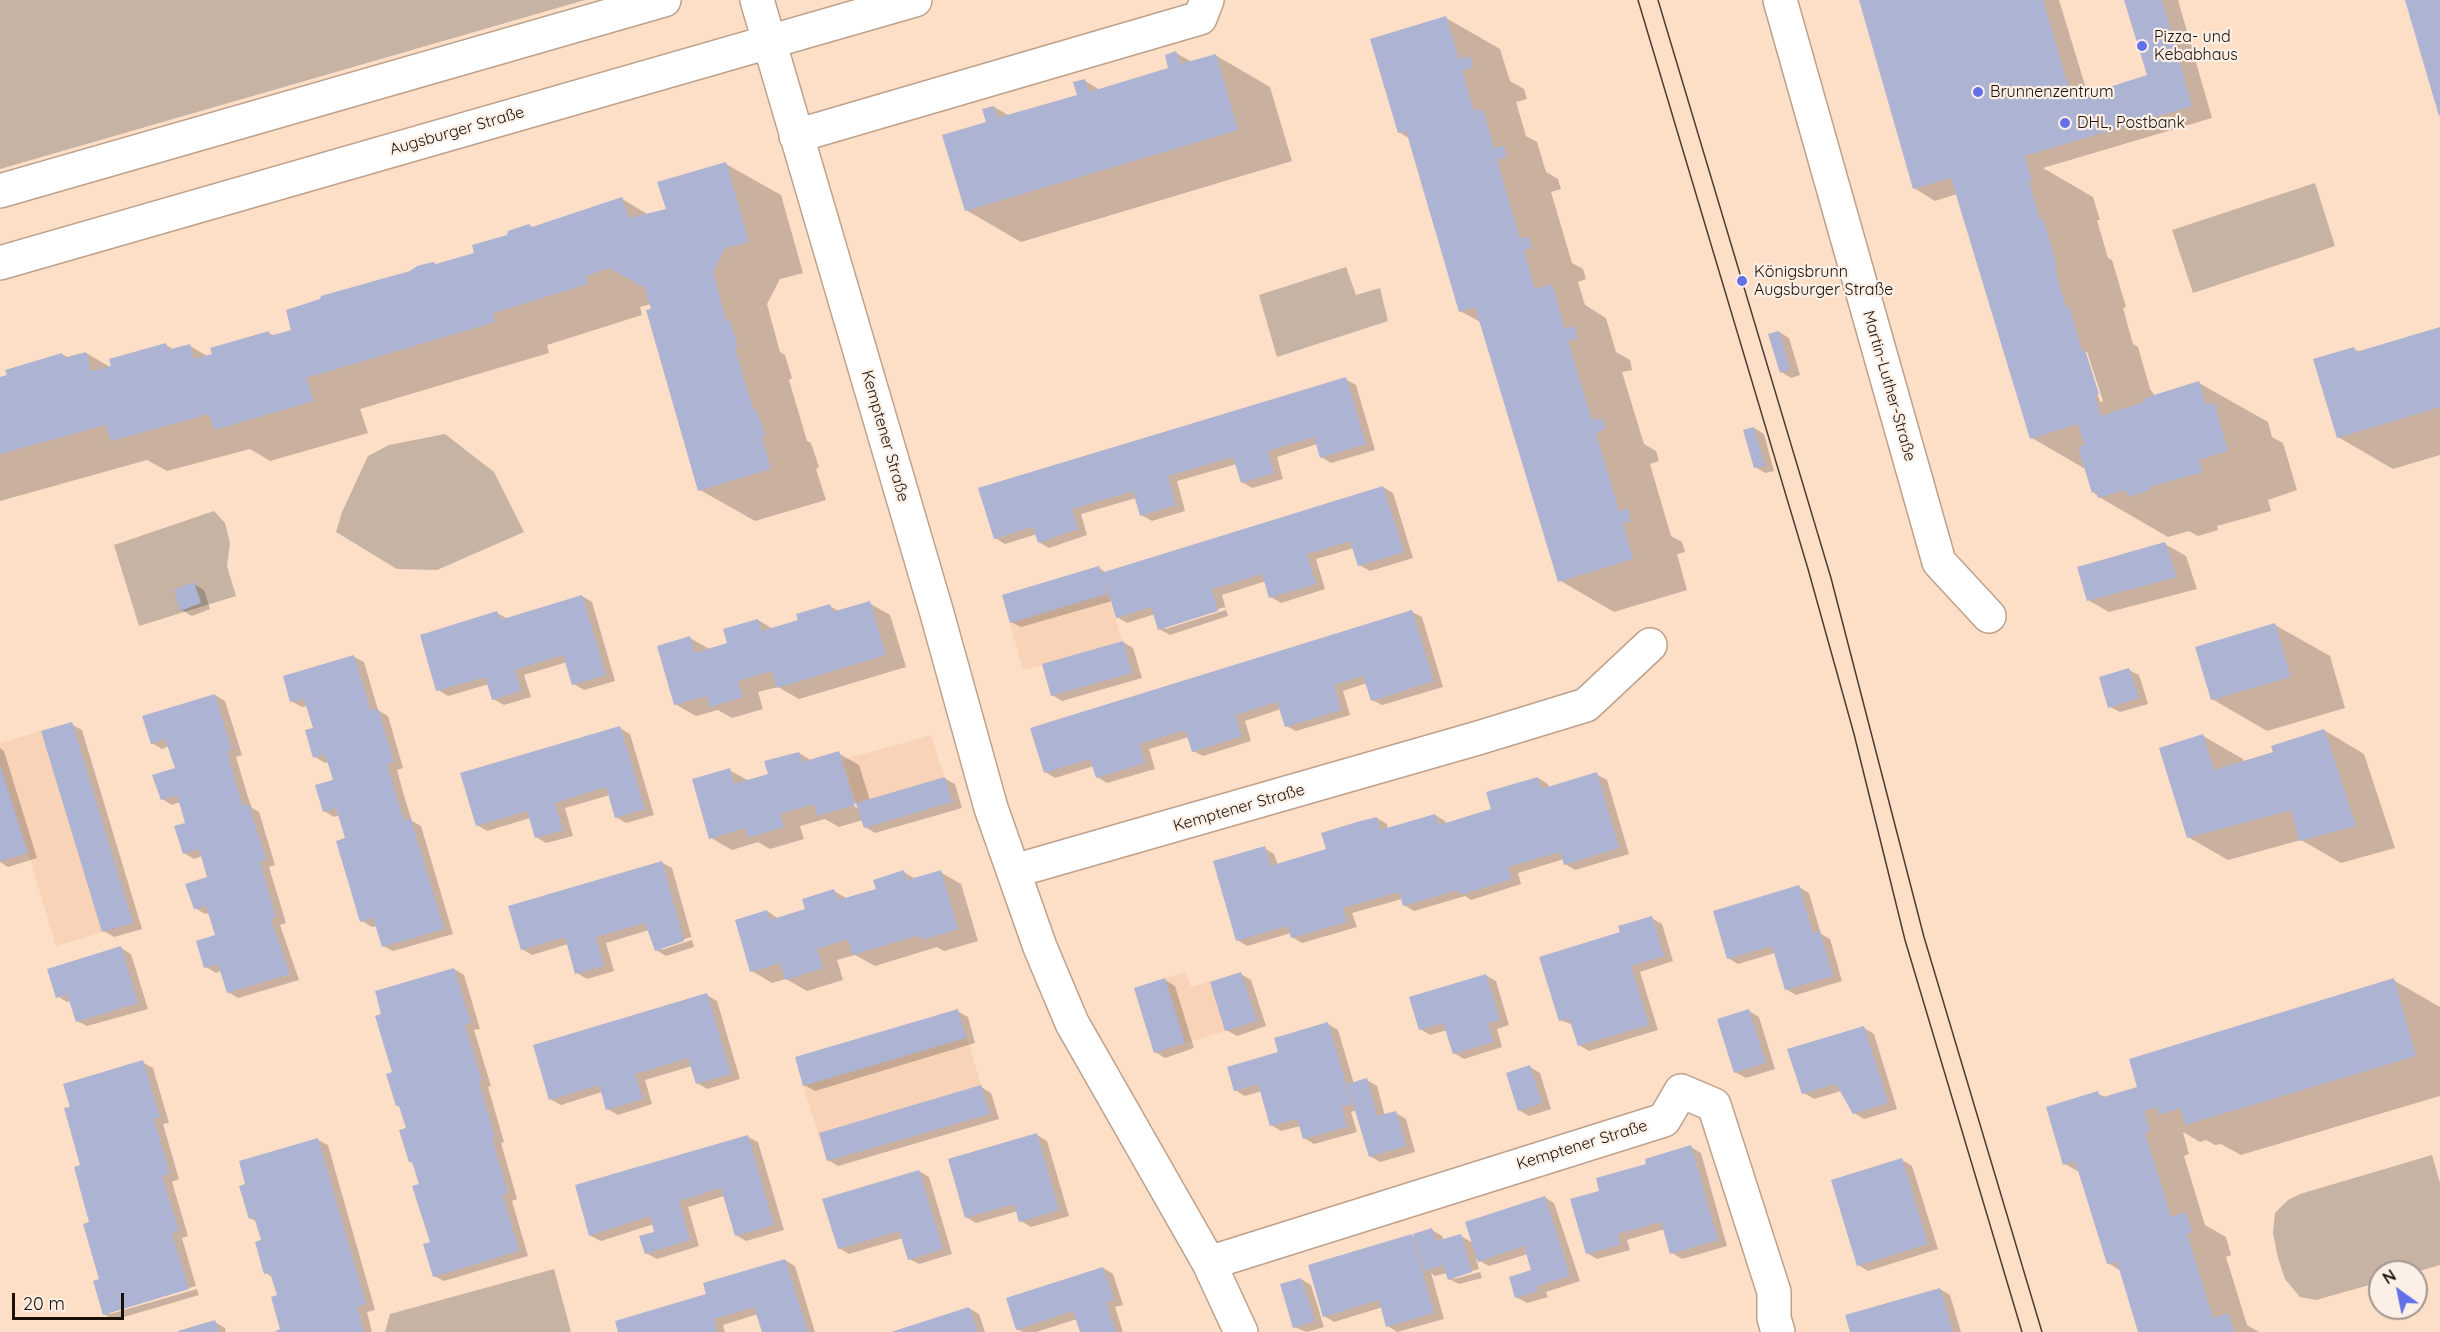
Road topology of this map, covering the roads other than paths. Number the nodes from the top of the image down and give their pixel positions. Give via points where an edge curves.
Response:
1 (664, 0) edge
2 (757, 0) edge
3 (915, 0) edge
4 (1208, 0) edge
5 (1780, 0) edge
6 (769, 41) junction
7 (796, 136) junction
8 (0, 191) edge
9 (0, 263) edge
10 (1989, 616) dead end
11 (1650, 645) dead end
12 (1014, 871) junction
13 (1209, 1263) junction
14 (1241, 1332) edge
15 (1778, 1332) edge

1 - 8 street
2 - 6 street, Kemptener Straße
3 - 6 street, Augsburger Straße
4 - 7 street via 1200,18
5 - 10 street, Martin-Luther-Straße via 1939,562
6 - 7 street, Kemptener Straße
6 - 9 street, Augsburger Straße
7 - 12 street, Kemptener Straße via 991,808
11 - 12 street, Kemptener Straße via 1586,705
12 - 13 street, Kemptener Straße via 1072,1023
13 - 14 street, Kemptener Straße
13 - 15 street, Kemptener Straße via 1664,1120 1681,1092 1714,1105 1774,1292

